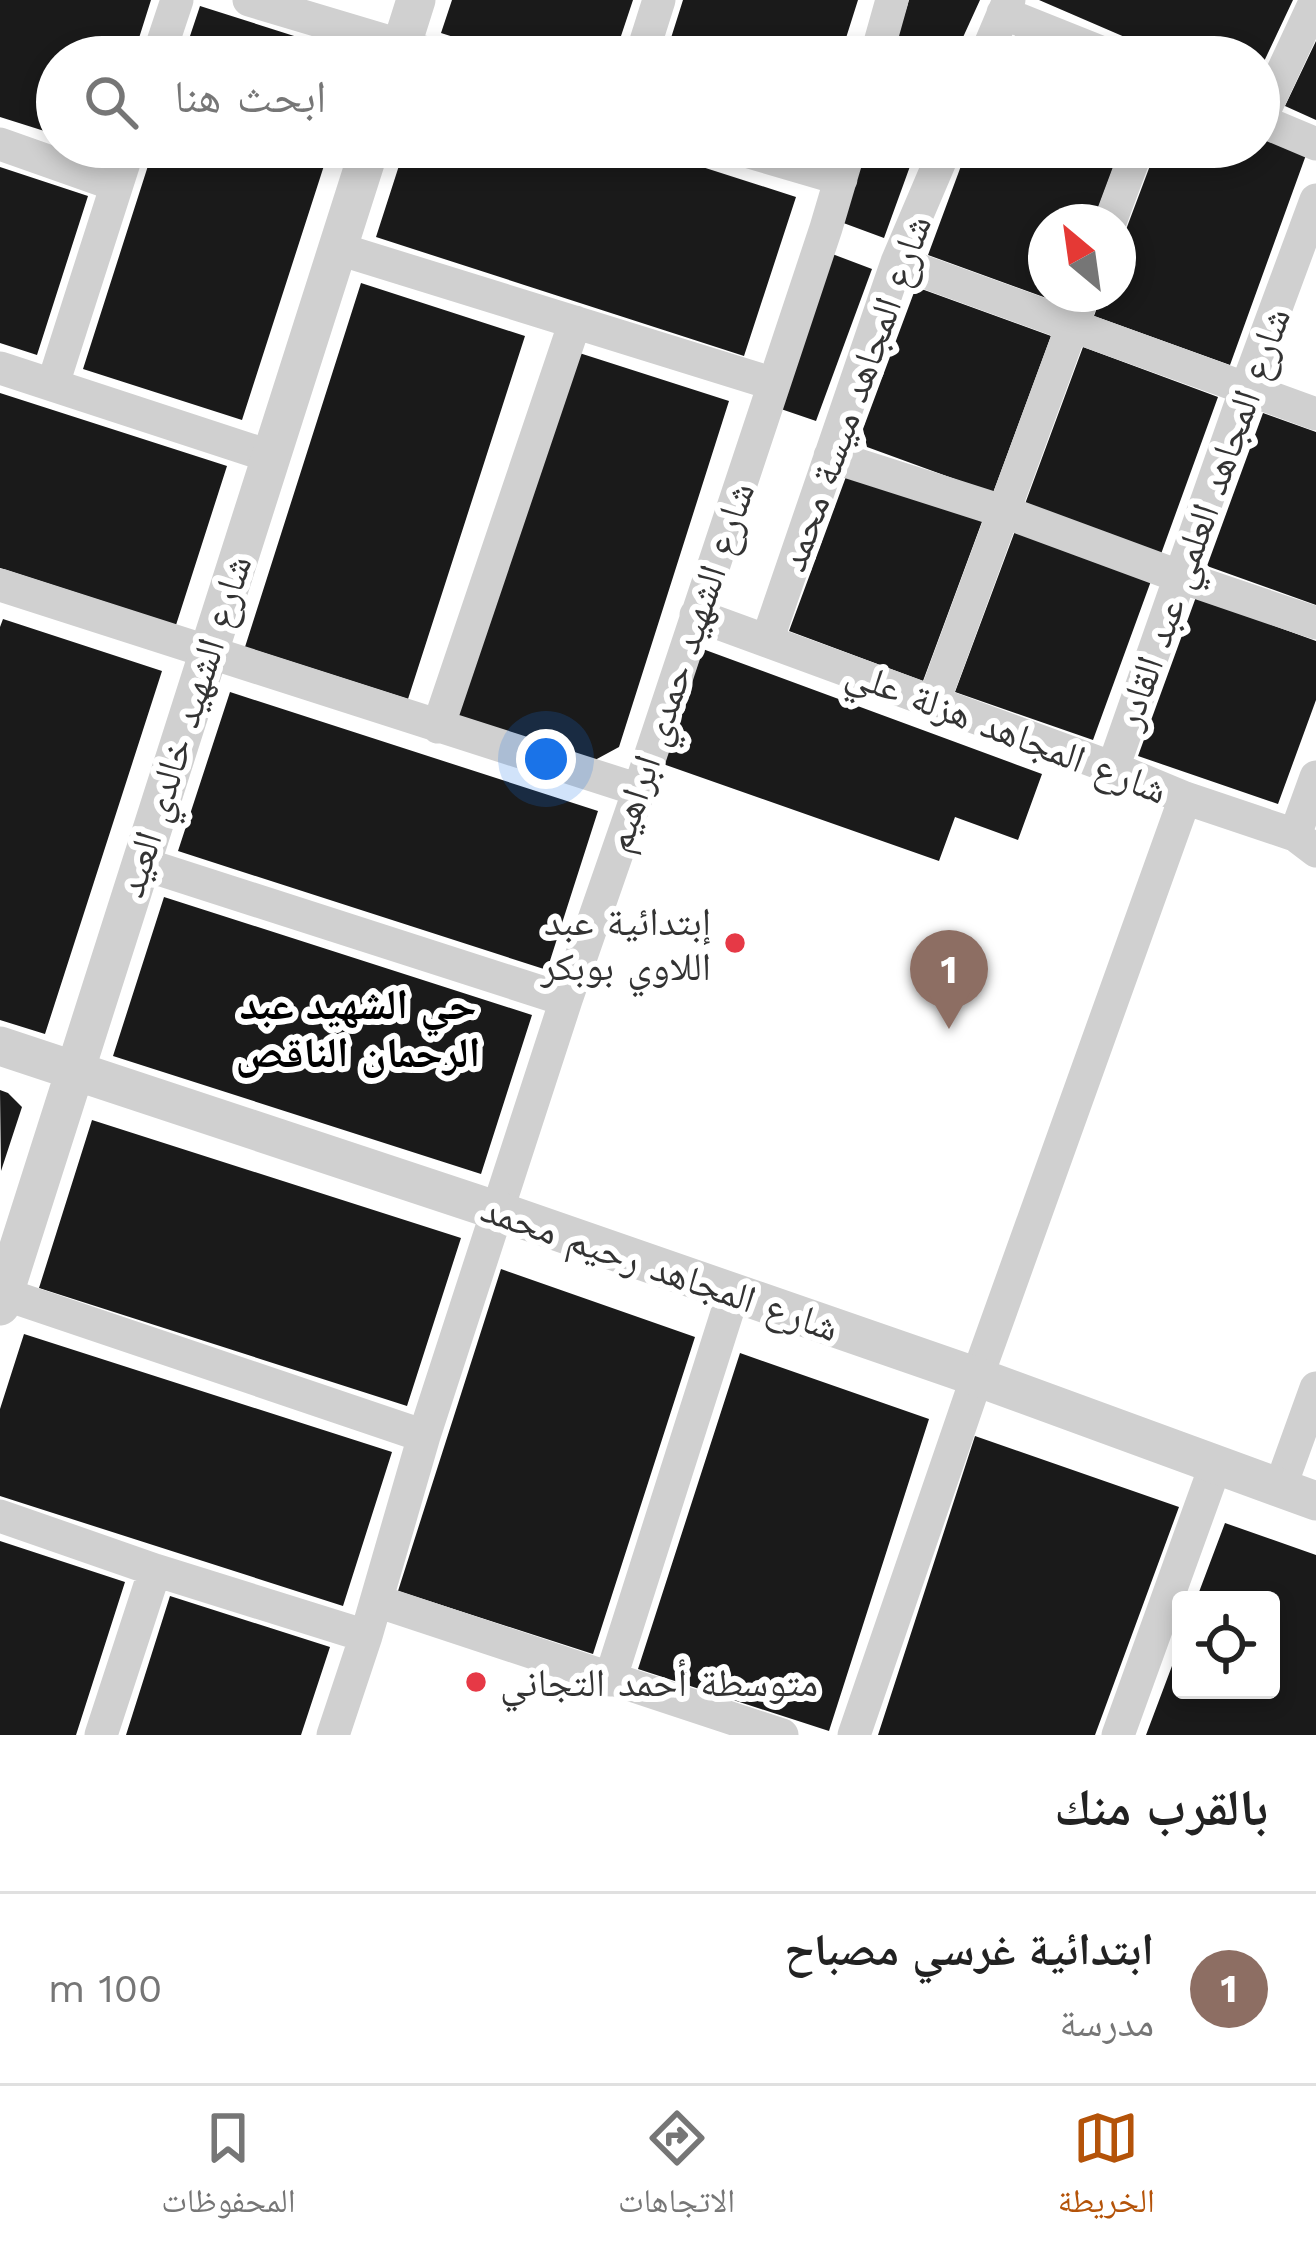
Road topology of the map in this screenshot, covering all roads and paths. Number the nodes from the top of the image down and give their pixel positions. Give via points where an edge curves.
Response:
1 (177, 0) edge
2 (249, 0) edge
3 (416, 0) edge
4 (659, 0) edge
5 (892, 0) edge
6 (1316, 0) edge
7 (1006, 6) edge
8 (165, 36) edge
9 (356, 36) edge
10 (405, 36) edge
11 (648, 36) edge
12 (882, 36) edge
13 (994, 36) edge
14 (1069, 36) edge
15 (1280, 76) edge
16 (1280, 129) edge
17 (0, 144) edge
18 (1316, 144) edge
19 (36, 156) edge
20 (70, 168) edge
21 (122, 168) edge
22 (364, 168) edge
23 (843, 168) edge
24 (937, 168) edge
25 (1130, 168) edge
26 (116, 184) junction
27 (1316, 200) edge
28 (1117, 204) edge
29 (339, 249) junction
30 (897, 262) junction
31 (1028, 297) edge
32 (1077, 312) edge
33 (1082, 312) edge
34 (575, 322) junction
35 (0, 368) edge
36 (774, 384) junction
37 (53, 385) junction
38 (1246, 389) junction
39 (1316, 414) edge
40 (269, 456) junction
41 (830, 456) junction
42 (1005, 512) junction
43 (1180, 577) junction
44 (0, 585) edge
45 (696, 615) junction
46 (1316, 623) edge
47 (767, 641) junction
48 (207, 652) junction
49 (933, 703) junction
50 (439, 727) junction
51 (1113, 768) junction
52 (1316, 777) edge
53 (639, 790) junction
54 (1184, 798) junction
55 (1305, 843) edge
56 (140, 863) junction
57 (566, 1000) junction
58 (0, 1046) edge
59 (74, 1072) junction
60 (498, 1211) junction
61 (9, 1249) edge
62 (733, 1294) junction
63 (2, 1300) edge
64 (977, 1377) junction
65 (1316, 1388) edge
66 (424, 1436) junction
67 (1216, 1464) junction
68 (1298, 1495) edge
69 (0, 1516) edge
70 (155, 1570) junction
71 (376, 1601) junction
72 (366, 1636) junction
73 (610, 1680) junction
74 (101, 1735) edge
75 (333, 1735) edge
76 (782, 1735) edge
77 (854, 1735) edge
78 (1118, 1735) edge

1 - 8 street
2 - 9 street
3 - 10 street
4 - 11 street
5 - 12 street
6 - 15 street
7 - 13 street
7 - 14 street
16 - 18 street
17 - 19 street
20 - 26 street
21 - 26 street
22 - 29 street, شارع الشهيد خالدي العيد
23 - 36 street, شارع الشهيد حمدي ابراهيم
24 - 30 street, شارع المجاهد ميسة محمد
25 - 28 street
26 - 37 street
27 - 38 street, شارع المجاهد العلمي عبد القادر
29 - 34 street
29 - 40 street, شارع الشهيد خالدي العيد
30 - 31 street
30 - 41 street, شارع المجاهد ميسة محمد
32 - 42 street
33 - 38 street
34 - 36 street
34 - 50 street
35 - 37 street
36 - 45 street, شارع الشهيد حمدي ابراهيم
37 - 40 street
38 - 39 street
38 - 43 street, شارع المجاهد العلمي عبد القادر
40 - 48 street, شارع الشهيد خالدي العيد
41 - 42 street
41 - 47 street, شارع المجاهد ميسة محمد
42 - 43 street
42 - 49 street
43 - 46 street
43 - 51 street, شارع المجاهد العلمي عبد القادر
44 - 48 street
45 - 47 street, شارع المجاهد هزلة علي
45 - 53 street, شارع الشهيد حمدي ابراهيم
47 - 49 street, شارع المجاهد هزلة علي
48 - 50 street
48 - 56 street, شارع الشهيد خالدي العيد
49 - 51 street, شارع المجاهد هزلة علي
50 - 53 street
51 - 54 street, شارع المجاهد هزلة علي
52 - 55 street
53 - 57 street, شارع الشهيد حمدي ابراهيم
54 - 55 street, شارع المجاهد هزلة علي
54 - 64 street
56 - 57 street
56 - 59 street, شارع الشهيد خالدي العيد
57 - 60 street, شارع الشهيد حمدي ابراهيم
58 - 59 street, شارع المجاهد رحيم محمد
59 - 60 street, شارع المجاهد رحيم محمد
59 - 61 street, شارع الشهيد خالدي العيد
60 - 62 street, شارع المجاهد رحيم محمد
60 - 66 street, شارع الشهيد حمدي ابراهيم
61 - 63 street, شارع الشهيد خالدي العيد
62 - 64 street, شارع المجاهد رحيم محمد
62 - 73 street
63 - 66 street
64 - 67 street, شارع المجاهد رحيم محمد
64 - 77 street
65 - 68 street
66 - 71 street, شارع الشهيد حمدي ابراهيم
67 - 68 street, شارع المجاهد رحيم محمد
67 - 78 street
69 - 70 street
70 - 72 street
70 - 74 street
71 - 72 street, شارع الشهيد حمدي ابراهيم
71 - 73 street
72 - 75 street, شارع الشهيد حمدي ابراهيم
73 - 76 street

